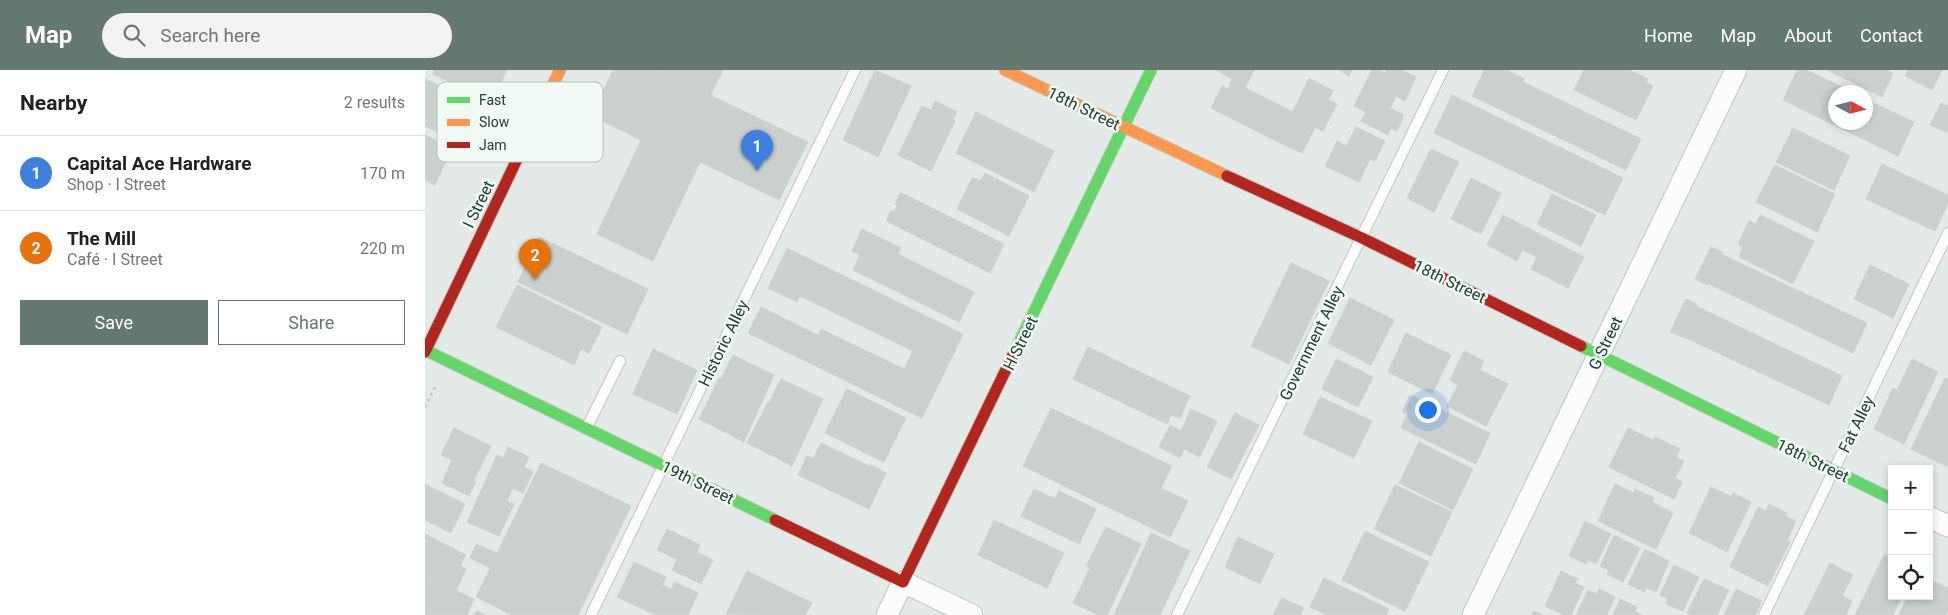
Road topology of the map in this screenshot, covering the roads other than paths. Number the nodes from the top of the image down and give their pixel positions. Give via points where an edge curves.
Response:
1 (560, 70) edge
2 (855, 70) edge
3 (1005, 70) edge
4 (1151, 70) edge
5 (1443, 70) edge
6 (1736, 70) edge
7 (554, 82) edge
8 (1124, 128) junction
9 (516, 162) edge
10 (1948, 233) edge
11 (1362, 238) junction
12 (425, 351) edge
13 (1599, 354) junction
14 (620, 360) dead end
15 (586, 428) junction
16 (663, 465) junction
17 (1834, 470) junction
18 (1888, 497) edge
19 (1933, 519) edge
20 (1948, 526) edge
21 (903, 582) junction
22 (591, 615) edge
23 (887, 615) edge
24 (972, 615) edge
25 (1177, 615) edge
26 (1473, 615) edge
27 (1764, 615) edge

1 - 7 street, I Street
2 - 16 lane, Historic Alley
3 - 8 street, 18th Street
4 - 8 street, H Street
5 - 11 lane, Government Alley
6 - 13 street, G Street
8 - 11 street, 18th Street
8 - 21 street, H Street
9 - 12 street, I Street
10 - 17 lane, Fat Alley
11 - 13 street, 18th Street
11 - 25 lane, Government Alley
12 - 15 street, 19th Street
13 - 17 street, 18th Street
13 - 26 street, G Street
14 - 15 lane
15 - 16 street, 19th Street
16 - 21 street, 19th Street
16 - 22 lane, Historic Alley
17 - 18 street, 18th Street
17 - 27 lane, Fat Alley
19 - 20 street
21 - 23 street, H Street
21 - 24 street, 19th Street

